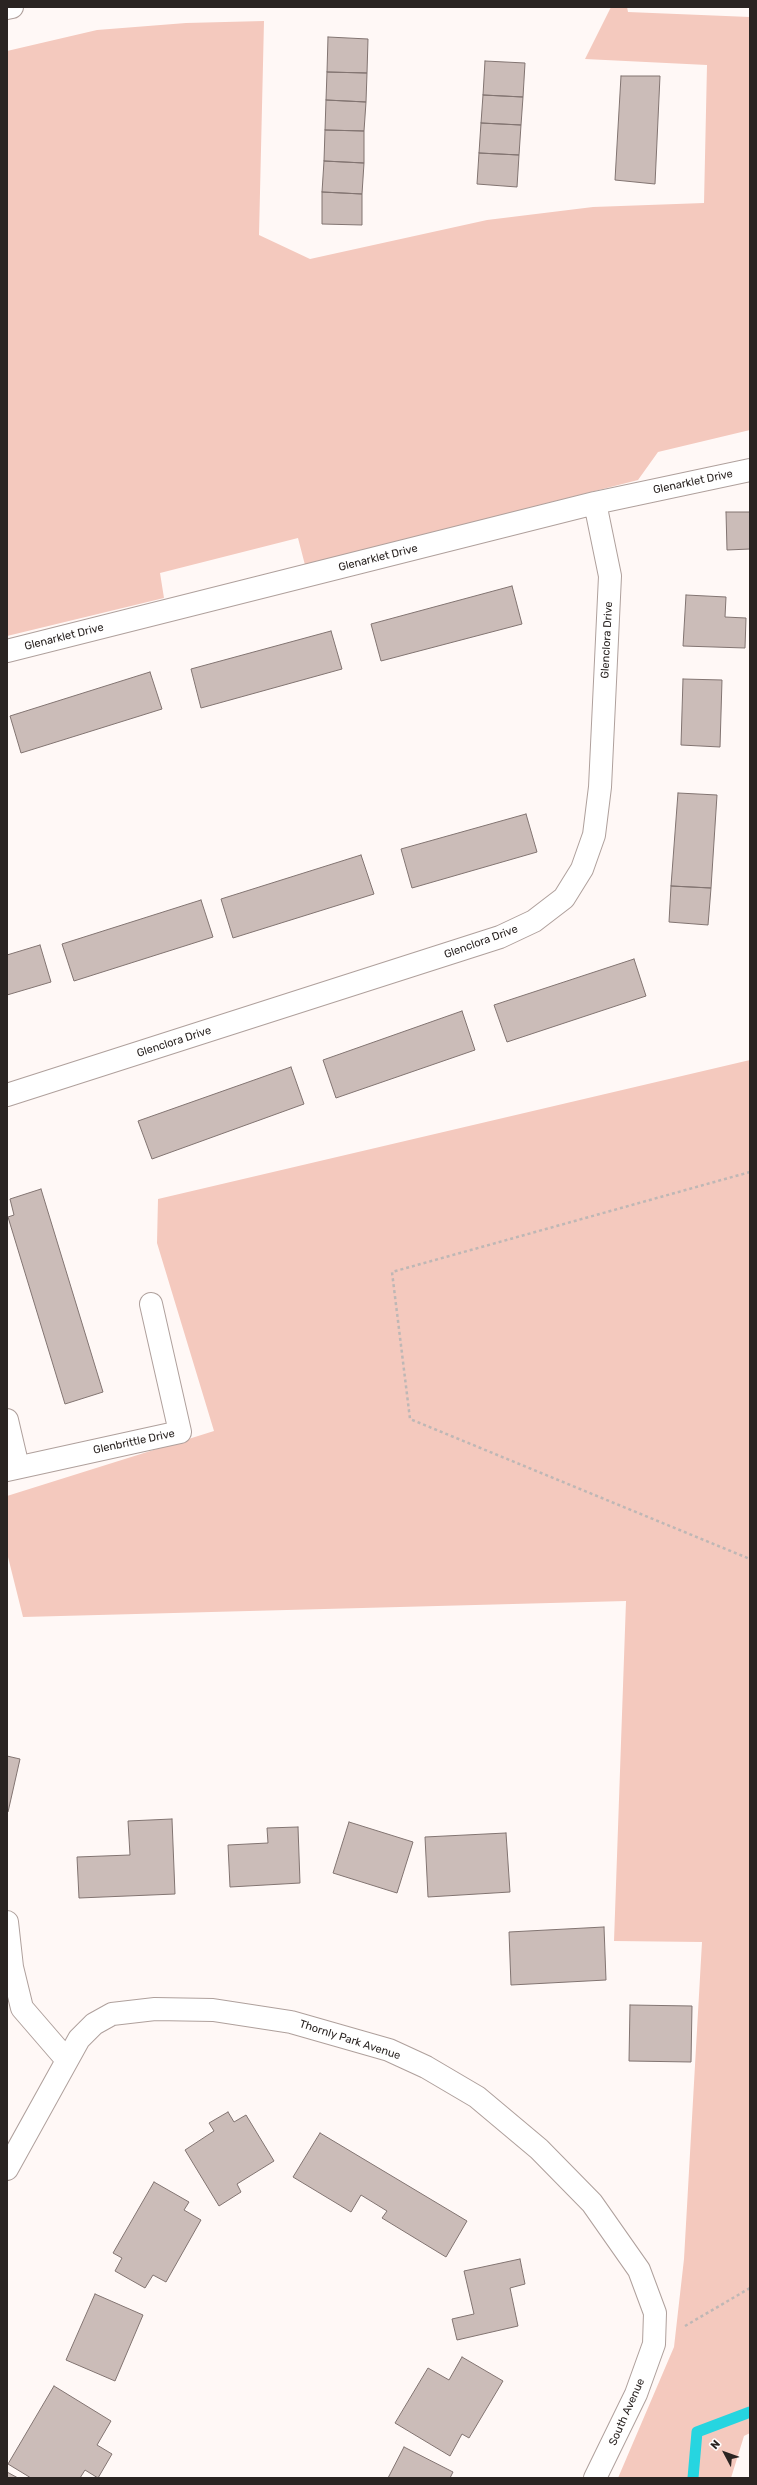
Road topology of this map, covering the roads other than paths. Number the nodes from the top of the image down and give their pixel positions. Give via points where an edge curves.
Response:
1 (12, 7) edge
2 (7, 8) edge
3 (750, 470) edge
4 (595, 503) junction
5 (7, 651) edge
6 (7, 1095) edge
7 (151, 1304) dead end
8 (7, 1420) edge
9 (12, 1468) edge
10 (7, 1922) edge
11 (66, 2059) junction
12 (7, 2169) edge
13 (654, 2344) joint
14 (595, 2478) edge

1 - 2 street
3 - 4 street, Glenarklet Drive
4 - 5 street, Glenarklet Drive
4 - 6 street, Glenclora Drive via 610,576 600,787 594,835 582,869 564,898 534,922 500,938
7 - 9 street, Glenbrittle Drive via 180,1432
8 - 9 street
10 - 11 street via 12,1967 22,2008
11 - 12 street, Thornly Park Avenue
11 - 13 street, Thornly Park Avenue via 79,2039 94,2024 112,2014 155,2009 213,2010 291,2022 337,2034 389,2050 426,2067 477,2097 539,2149 592,2203 639,2270 655,2313
13 - 14 street, South Avenue via 636,2394

